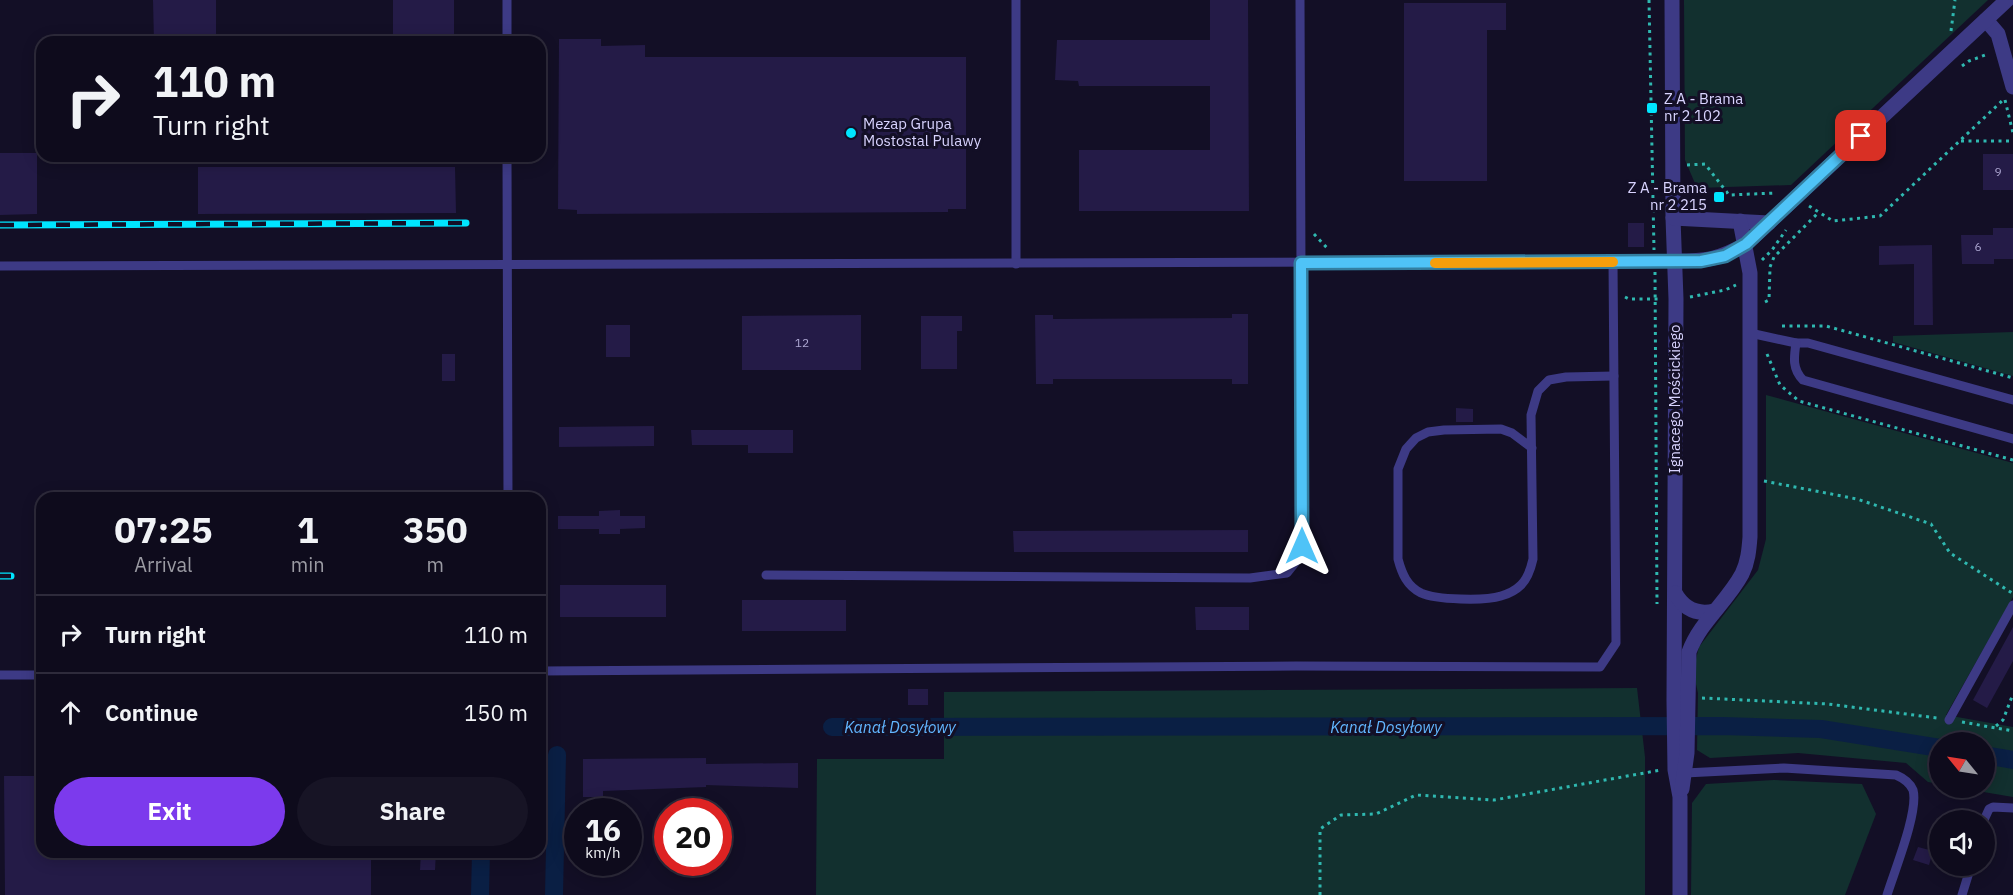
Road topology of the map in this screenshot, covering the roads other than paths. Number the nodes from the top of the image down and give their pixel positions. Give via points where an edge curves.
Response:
1 (507, 0) edge
2 (1016, 0) edge
3 (1300, 0) edge
4 (1672, 0) edge
5 (2007, 0) edge
6 (1986, 20) junction
7 (507, 36) edge
8 (2009, 93) edge
9 (507, 162) edge
10 (1673, 218) junction
11 (1740, 221) junction
12 (1769, 223) junction
13 (1746, 244) junction
14 (1675, 261) junction
15 (1613, 262) junction
16 (1301, 263) junction
17 (1016, 264) junction
18 (508, 265) junction
19 (0, 266) edge
20 (1750, 333) junction
21 (1796, 343) junction
22 (1614, 376) junction
23 (2013, 400) edge
24 (2013, 439) edge
25 (1532, 448) junction
26 (507, 492) edge
27 (766, 575) dead end
28 (1676, 594) junction
29 (2013, 605) edge
30 (1714, 611) junction
31 (546, 671) edge
32 (0, 675) edge
33 (36, 675) edge
34 (1683, 700) junction
35 (1948, 720) road end
36 (1680, 772) junction
37 (2013, 808) edge
38 (1989, 810) edge
39 (1968, 876) edge
40 (1680, 895) edge
41 (1887, 895) edge
42 (1962, 895) edge

1 - 7 lane
2 - 17 lane
3 - 16 lane
4 - 10 street, Ignacego Mościckiego
5 - 6 street
6 - 8 street via 1998,34
6 - 12 street
9 - 18 lane
10 - 11 street
10 - 14 street, Ignacego Mościckiego
11 - 12 street
11 - 13 street, Ignacego Mościckiego
12 - 13 street
13 - 14 street via 1725,256
13 - 20 street, Ignacego Mościckiego
14 - 15 lane
14 - 28 street, Ignacego Mościckiego
15 - 16 lane
15 - 22 lane
16 - 17 lane
16 - 27 lane via 1302,546 1287,573 1250,578
17 - 18 lane
18 - 19 lane
18 - 26 lane
20 - 21 lane
20 - 30 street, Ignacego Mościckiego via 1750,537 1742,573
21 - 23 lane via 1809,343
21 - 24 lane via 1794,364 1803,380
22 - 25 lane via 1549,380 1538,391 1531,415
22 - 31 lane via 1616,644 1600,667
25 - 25 lane via 1533,560 1523,584 1499,597 1482,598 1433,597 1409,584 1398,559 1398,469 1406,449 1428,432 1501,429
28 - 30 street via 1689,609
28 - 34 street, Ignacego Mościckiego
29 - 35 lane
30 - 34 street, Ignacego Mościckiego via 1689,652
32 - 33 lane
34 - 36 street, Ignacego Mościckiego
36 - 40 street, Ignacego Mościckiego
36 - 41 lane via 1784,768 1902,778 1912,790 1913,813
37 - 38 lane
39 - 42 lane

